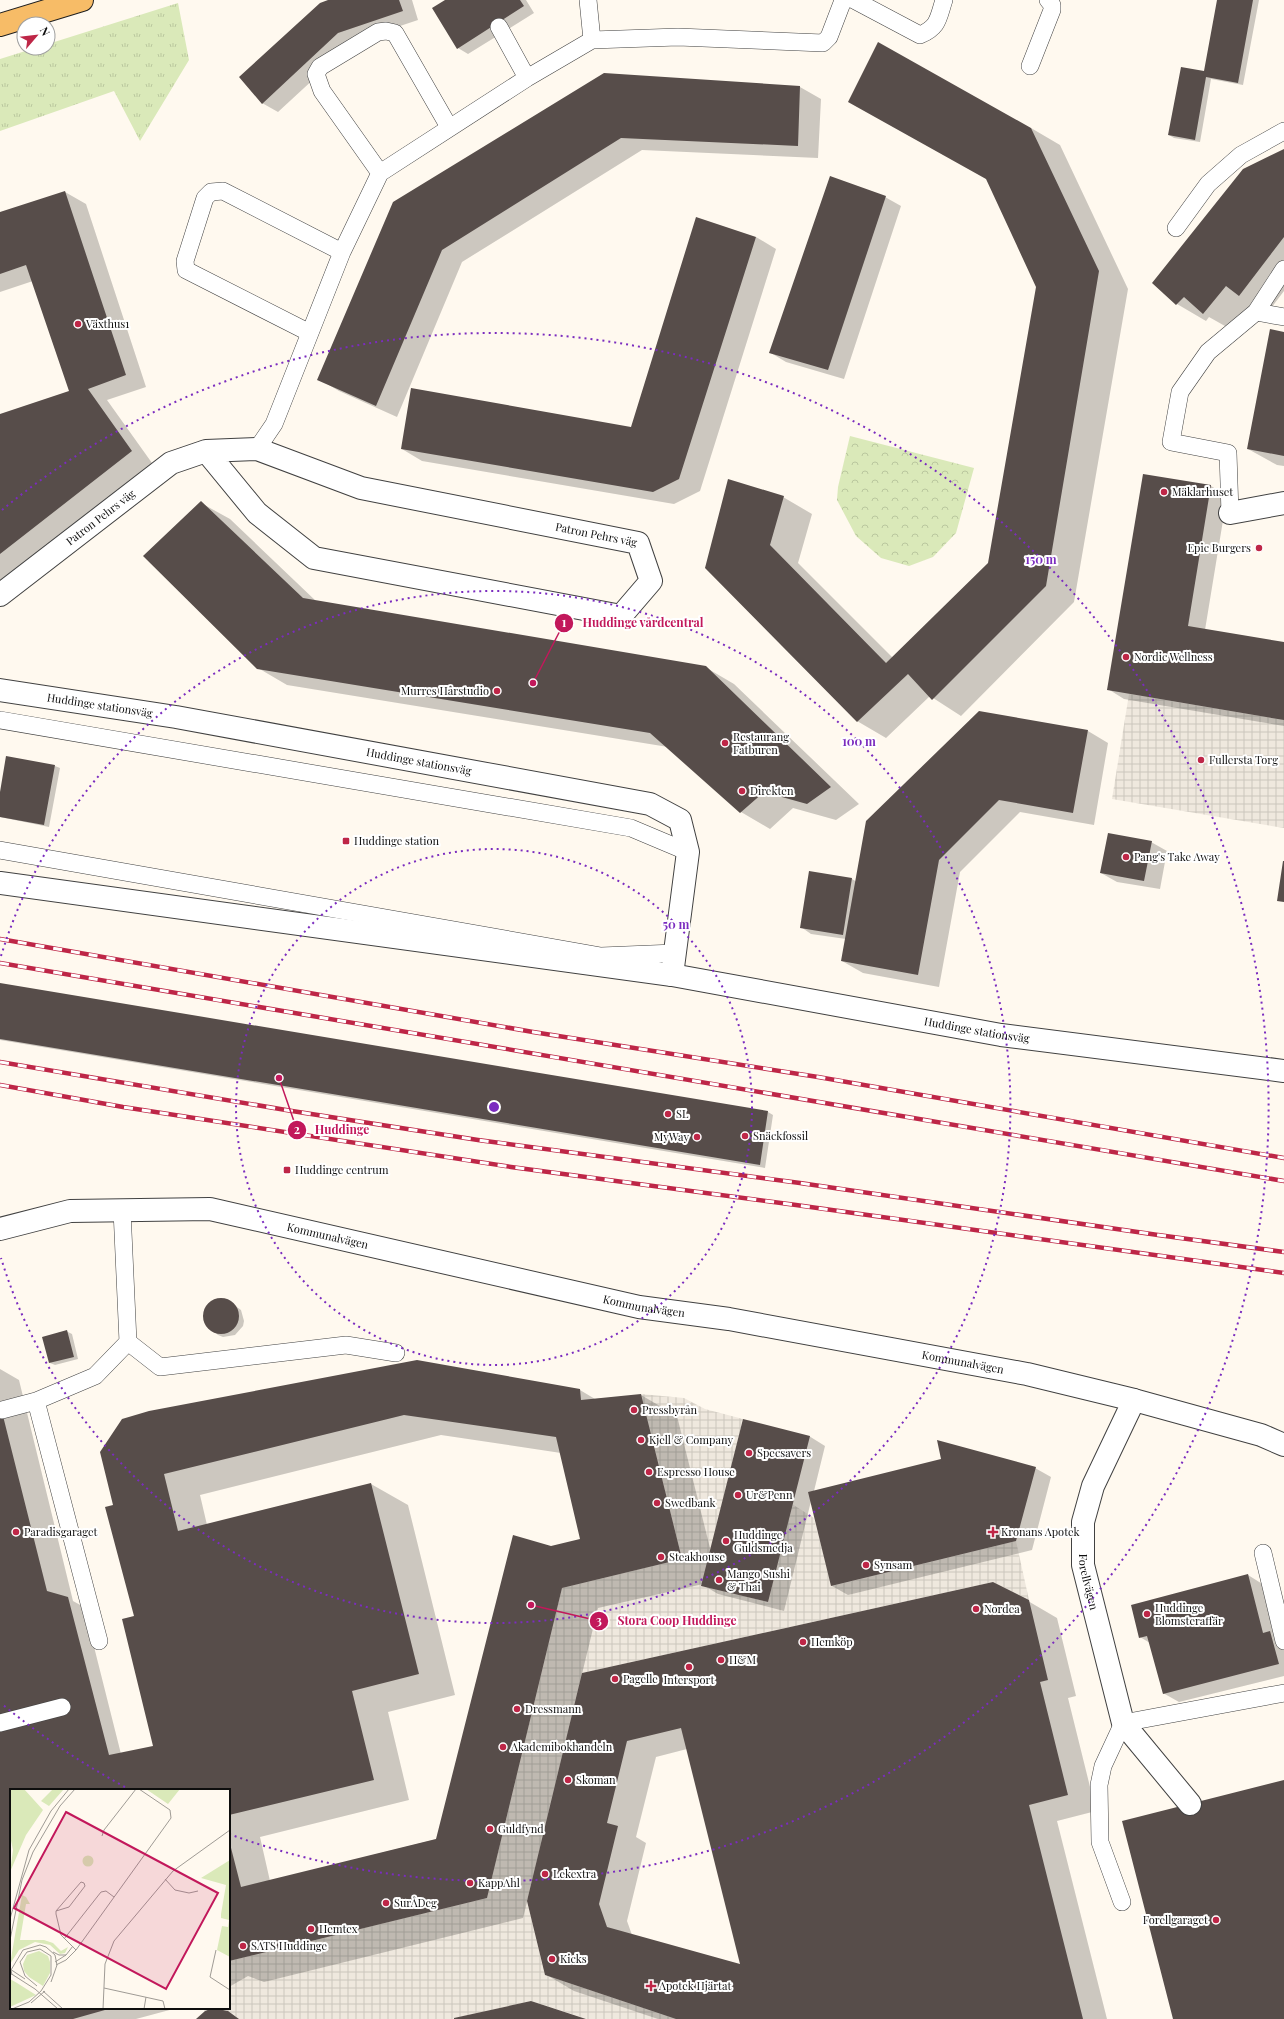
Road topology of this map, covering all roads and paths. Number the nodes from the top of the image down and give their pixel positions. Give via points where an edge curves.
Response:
1 (82, 0) edge
2 (588, 0) edge
3 (844, 0) edge
4 (854, 0) edge
5 (944, 0) edge
6 (1048, 0) edge
7 (0, 24) edge
8 (499, 27) dead end
9 (592, 40) junction
10 (1030, 66) dead end
11 (527, 78) junction
12 (449, 127) junction
13 (1284, 131) edge
14 (380, 173) junction
15 (1176, 228) dead end
16 (342, 252) junction
17 (1284, 269) edge
18 (1256, 312) junction
19 (1284, 317) edge
20 (310, 334) junction
21 (257, 449) junction
22 (206, 451) junction
23 (1284, 502) edge
24 (1230, 513) joint
25 (0, 595) edge
26 (0, 690) edge
27 (0, 720) edge
28 (0, 850) edge
29 (688, 852) junction
30 (0, 883) edge
31 (675, 953) junction
32 (672, 975) junction
33 (1284, 1071) edge
34 (122, 1210) junction
35 (0, 1229) edge
36 (128, 1342) junction
37 (396, 1353) dead end
38 (1134, 1400) junction
39 (36, 1401) junction
40 (2, 1410) dead end
41 (1284, 1445) edge
42 (1263, 1553) dead end
43 (99, 1641) dead end
44 (1284, 1641) edge
45 (1284, 1693) edge
46 (62, 1707) dead end
47 (0, 1723) edge
48 (1123, 1723) junction
49 (1190, 1804) dead end
50 (1122, 1902) dead end

1 - 7 main road
2 - 9 lane
3 - 9 lane via 829,37 823,43 678,37
4 - 5 lane via 920,35 931,30 936,24
6 - 10 lane via 1052,4 1052,10
8 - 11 lane
9 - 11 lane
11 - 12 lane
12 - 14 lane
12 - 14 lane via 395,33 378,32 320,67 316,74 322,91
13 - 15 lane via 1241,155 1208,184
14 - 16 lane
16 - 20 lane
16 - 20 lane via 223,191 211,192 204,198 185,261 186,270
17 - 18 lane
18 - 19 lane
18 - 24 lane via 1208,352 1180,392 1171,442 1228,453
20 - 21 lane via 274,424
21 - 22 street, Patron Pehrs väg
21 - 22 street, Patron Pehrs väg via 361,488 638,543 651,581 620,616 314,558 257,513
22 - 25 street, Patron Pehrs väg via 172,463
23 - 24 street
26 - 29 street, Huddinge stationsväg via 176,717 650,804 680,820
27 - 29 lane via 631,828
28 - 31 lane via 601,956
29 - 31 street, Huddinge stationsväg
30 - 32 street, Huddinge stationsväg
31 - 32 street, Huddinge stationsväg
32 - 33 street, Huddinge stationsväg via 1001,1035
34 - 35 street, Kommunalvägen via 70,1211
34 - 36 lane
34 - 38 street, Kommunalvägen via 210,1210 639,1306 729,1319 1019,1372
36 - 37 lane via 160,1367 346,1344
36 - 39 lane via 95,1376
38 - 41 street, Kommunalvägen via 1261,1436
38 - 48 street, Forellvägen via 1093,1486 1083,1522 1083,1565
39 - 40 lane
39 - 43 lane
42 - 44 lane
45 - 48 lane
46 - 47 lane
48 - 49 street
48 - 50 lane via 1103,1766 1099,1785 1100,1842

